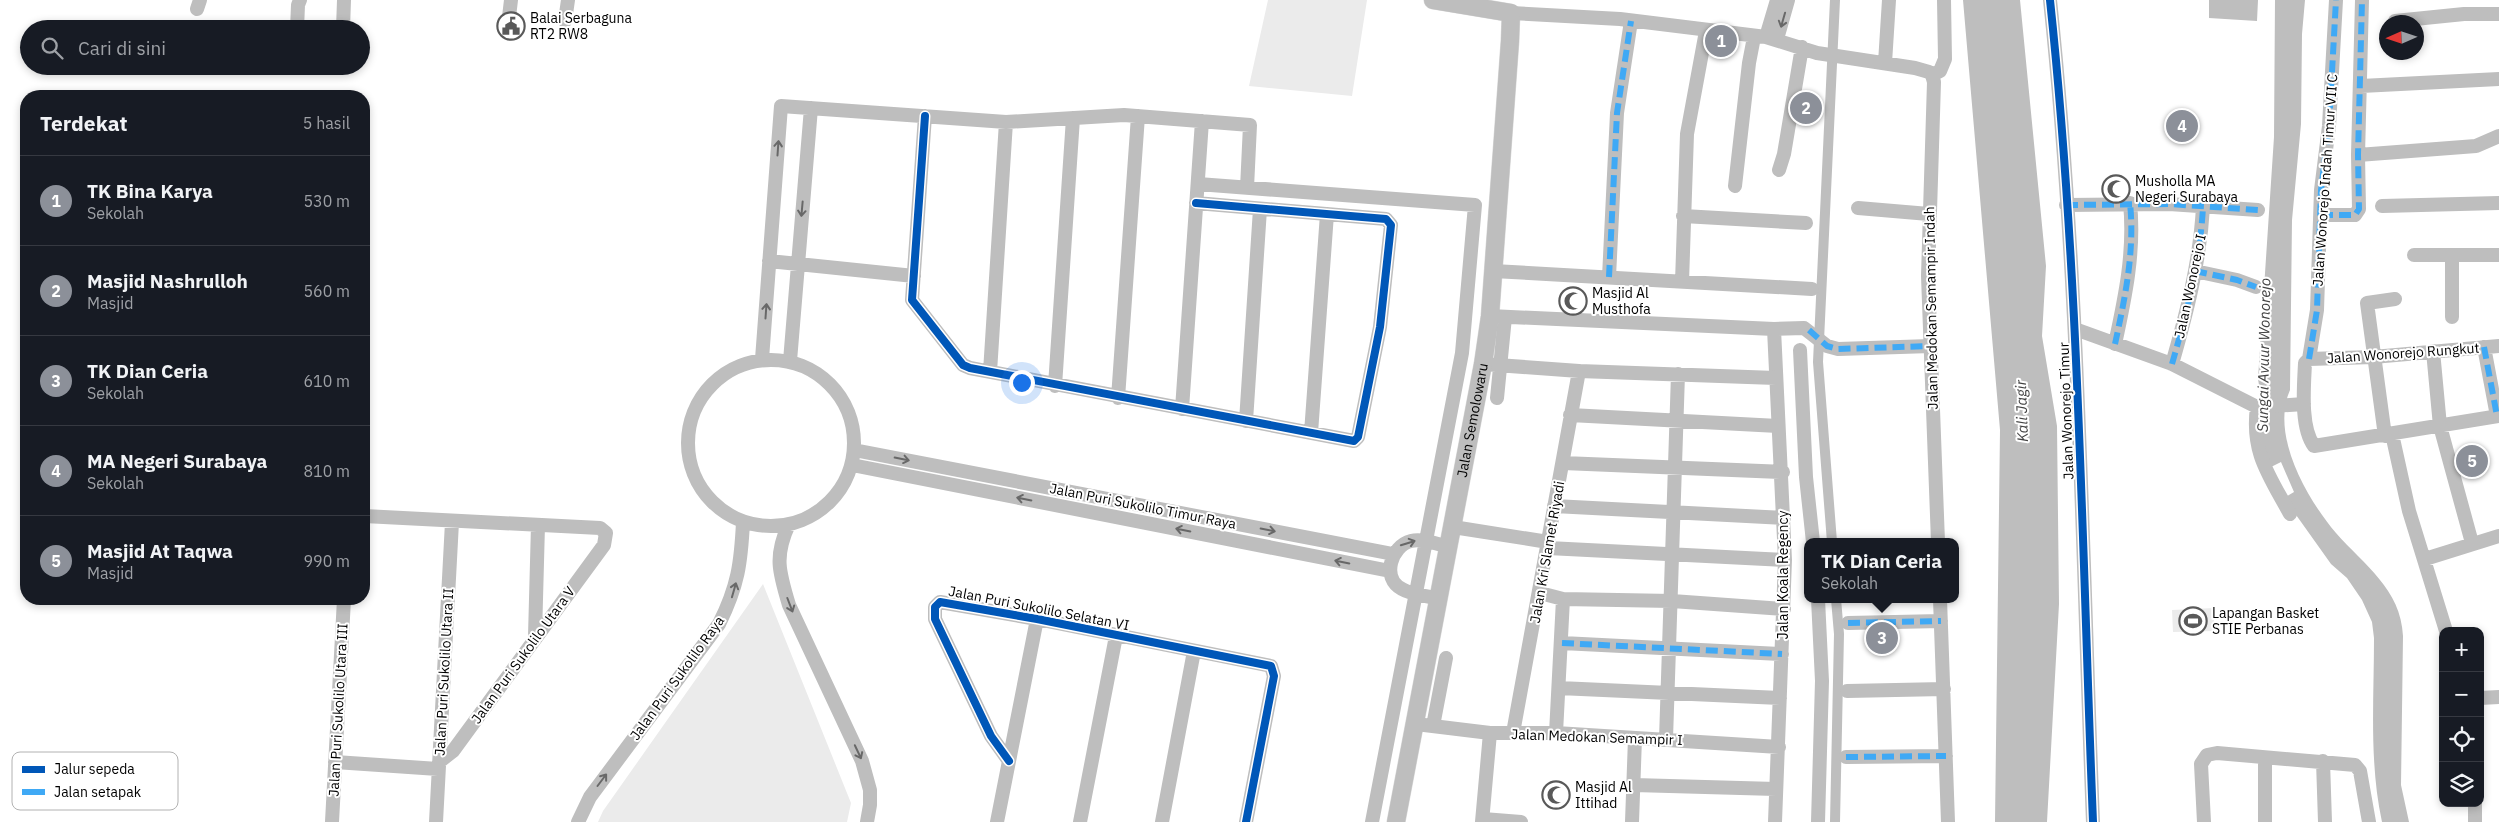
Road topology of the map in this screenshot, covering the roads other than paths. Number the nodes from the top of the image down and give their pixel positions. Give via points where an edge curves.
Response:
1 (300, 0) edge
2 (344, 0) edge
3 (511, 0) edge
4 (568, 0) edge
5 (1433, 0) edge
6 (1777, 0) edge
7 (1788, 0) edge
8 (1889, 0) edge
9 (1944, 0) edge
10 (2050, 0) edge
11 (2336, 0) edge
12 (2362, 0) edge
13 (1511, 13) junction
14 (2499, 14) edge
15 (509, 17) dead end
16 (2424, 18) edge
17 (297, 20) edge
18 (343, 20) edge
19 (565, 21) dead end
20 (1631, 21) junction
21 (1706, 31) junction
22 (1766, 38) junction
23 (1802, 48) junction
24 (1885, 63) junction
25 (1932, 75) junction
26 (2499, 79) edge
27 (2361, 86) junction
28 (811, 108) junction
29 (925, 116) junction
30 (1138, 116) junction
31 (1073, 118) junction
32 (1006, 122) junction
33 (1202, 122) junction
34 (2499, 136) edge
35 (2358, 155) junction
36 (1779, 170) dead end
37 (1198, 184) junction
38 (1735, 186) dead end
39 (1247, 188) junction
40 (1196, 203) junction
41 (2130, 203) junction
42 (2499, 204) edge
43 (2066, 205) junction
44 (2382, 206) dead end
45 (2203, 207) junction
46 (1260, 208) junction
47 (1858, 208) dead end
48 (2258, 210) dead end
49 (1327, 214) junction
50 (1929, 214) junction
51 (2321, 215) junction
52 (1683, 216) junction
53 (1806, 223) dead end
54 (2414, 255) dead end
55 (2452, 255) junction
56 (2499, 255) edge
57 (770, 261) junction
58 (798, 263) junction
59 (1493, 271) junction
60 (2195, 271) junction
61 (914, 276) junction
62 (1609, 277) junction
63 (1682, 282) junction
64 (2256, 287) dead end
65 (1812, 289) dead end
66 (2395, 299) dead end
67 (1498, 316) junction
68 (2452, 317) dead end
69 (1774, 329) junction
70 (2075, 330) junction
71 (2115, 344) junction
72 (1930, 346) junction
73 (2499, 346) edge
74 (2484, 347) junction
75 (1800, 350) dead end
76 (2433, 352) junction
77 (2373, 357) junction
78 (762, 359) junction
79 (2308, 360) junction
80 (790, 361) junction
81 (1483, 364) junction
82 (2172, 364) junction
83 (1501, 365) junction
84 (1579, 371) junction
85 (990, 372) junction
86 (1678, 374) junction
87 (1776, 378) junction
88 (1055, 386) junction
89 (1118, 398) junction
90 (1497, 398) dead end
91 (2297, 405) junction
92 (2260, 407) junction
93 (1182, 409) junction
94 (1570, 415) junction
95 (2498, 416) edge
96 (1677, 420) junction
97 (1246, 421) junction
98 (1778, 426) junction
99 (2440, 426) junction
100 (1311, 433) junction
101 (2388, 435) junction
102 (854, 450) junction
103 (1563, 463) junction
104 (852, 465) junction
105 (1677, 466) junction
106 (1782, 472) junction
107 (1147, 506) junction
108 (1554, 506) junction
109 (1674, 512) junction
110 (2290, 514) dead end
111 (370, 516) edge
112 (1784, 518) junction
113 (452, 522) junction
114 (744, 522) junction
115 (1142, 522) junction
116 (790, 524) junction
117 (538, 525) junction
118 (1453, 527) junction
119 (2499, 536) edge
120 (1813, 538) edge
121 (1938, 538) edge
122 (1429, 542) junction
123 (2472, 543) junction
124 (1548, 545) junction
125 (1447, 546) junction
126 (1393, 554) junction
127 (1672, 556) junction
128 (2424, 559) junction
129 (1785, 560) junction
130 (1390, 571) junction
131 (1540, 594) junction
132 (1427, 596) junction
133 (1563, 600) junction
134 (1672, 601) junction
135 (1818, 603) edge
136 (1940, 603) edge
137 (344, 605) edge
138 (1784, 609) junction
139 (1038, 618) junction
140 (1941, 621) junction
141 (1848, 623) dead end
142 (2445, 627) edge
143 (536, 636) junction
144 (1116, 636) junction
145 (1562, 642) junction
146 (1669, 647) junction
147 (1194, 651) junction
148 (1782, 654) junction
149 (1446, 658) dead end
150 (1559, 688) junction
151 (1944, 689) junction
152 (1667, 692) junction
153 (1847, 692) dead end
154 (1780, 698) junction
155 (2484, 698) edge
156 (2499, 698) edge
157 (1424, 725) junction
158 (1490, 733) junction
159 (1513, 733) junction
160 (1556, 733) junction
161 (1635, 738) junction
162 (1666, 739) junction
163 (1779, 746) junction
164 (1946, 756) junction
165 (1846, 757) dead end
166 (2265, 758) junction
167 (1009, 761) junction
168 (2323, 761) junction
169 (336, 762) junction
170 (439, 765) junction
171 (1634, 785) junction
172 (1776, 789) junction
173 (2475, 807) edge
174 (1482, 820) edge
175 (332, 822) edge
176 (436, 822) edge
177 (578, 822) edge
178 (867, 822) edge
179 (997, 822) edge
180 (1080, 822) edge
181 (1162, 822) edge
182 (1246, 822) edge
183 (1372, 822) edge
184 (1396, 822) edge
185 (1521, 822) edge
186 (1632, 822) edge
187 (1775, 822) edge
188 (1818, 822) edge
189 (1948, 822) edge
190 (2093, 822) edge
191 (2204, 822) edge
192 (2265, 822) edge
193 (2325, 822) edge
194 (2369, 822) edge
195 (2475, 822) edge

1 - 17 street
2 - 18 street
3 - 15 street
4 - 19 street
5 - 13 main road
6 - 22 street
7 -> 22 street
8 - 24 street
9 - 25 street via 1945,59 1940,71
10 - 43 street, Jalan Wonorejo Timur via 2061,106
11 - 51 street, Jalan Wonorejo Indah Timur VII C
12 - 27 street
13 - 20 street
13 - 59 main road, Jalan Semolowaru
14 - 16 street
20 - 21 street
20 - 62 street via 1617,113
21 - 22 street
21 - 52 street via 1688,134
22 - 23 street
22 - 38 street via 1749,64
23 - 24 street
23 - 36 street
24 - 25 street via 1915,68
25 - 50 street, Jalan Medokan Semampir Indah
26 - 27 street
27 - 35 street
28 - 29 street
57 -> 28 street via 781,106
28 -> 58 street
29 - 32 street
29 - 61 street
30 - 31 street
30 - 33 street
30 - 89 street
31 - 32 street
31 - 88 street
32 - 85 street
33 - 37 street
33 - 39 street via 1250,126
34 - 35 street via 2476,146
35 - 51 street via 2359,212 2355,215
37 - 39 street
37 - 40 street
39 - 122 street via 1475,205 1462,353
40 - 46 street
40 - 93 street
41 - 43 street
41 - 45 street
41 - 71 street via 2130,263
42 - 44 street
43 - 70 street, Jalan Wonorejo Timur
45 - 48 street
45 - 60 street, Jalan Wonorejo I
46 - 49 street
46 - 97 street
47 - 50 street
49 - 100 street
49 - 100 street via 1386,219 1391,226 1380,327 1358,437 1354,441
50 - 72 street, Jalan Medokan Semampir Indah
51 - 79 street, Jalan Wonorejo Indah Timur VII C via 2318,310
52 - 53 street
52 - 63 street
54 - 55 street
55 - 56 street
55 - 68 street
57 - 58 street
78 -> 57 street
58 - 61 street
58 - 80 street
59 - 62 street
59 - 67 main road, Jalan Semolowaru
60 - 64 street
60 - 82 street, Jalan Wonorejo I
61 - 85 street via 912,300 963,365
62 - 63 street
63 - 65 street
66 - 77 street via 2367,303
67 - 69 street
67 - 81 main road, Jalan Semolowaru
67 - 83 street
69 - 72 street via 1794,327 1809,330 1827,346 1838,349
69 - 87 street, Jalan Koala Regency
70 - 71 street
70 - 190 street, Jalan Wonorejo Timur
71 - 82 street
72 - 121 street, Jalan Medokan Semampir Indah
73 - 74 street, Jalan Wonorejo Rungkut
74 - 76 street, Jalan Wonorejo Rungkut
74 - 95 street
75 - 120 street
76 - 77 street, Jalan Wonorejo Rungkut
76 - 99 street
77 - 79 street, Jalan Wonorejo Rungkut
77 - 101 street
78 - 80 street
78 - 114 street via 727,371 712,383 693,414 688,433 692,470 700,487 712,502
79 - 91 street, Jalan Wonorejo Indah Timur VII C
80 - 102 street via 817,373 839,393 852,420
81 - 83 street
81 - 118 main road, Jalan Semolowaru
82 - 92 street
83 - 84 street
83 - 90 street
84 - 86 street
84 - 94 street, Jalan Kri Slamet Riyadi
85 - 88 street
86 - 87 street
86 - 96 street
87 - 98 street, Jalan Koala Regency
88 - 89 street
89 - 93 street
91 - 92 street
91 - 101 street, Jalan Wonorejo Indah Timur VII C via 2314,446
92 - 110 street via 2256,441 2263,465
93 - 97 street
94 - 96 street
94 - 103 street, Jalan Kri Slamet Riyadi
95 - 99 street
96 - 98 street
96 - 105 street
97 - 100 street
98 - 106 street, Jalan Koala Regency
99 - 101 street
99 - 123 street
101 - 128 street
102 - 104 street
102 -> 107 street, Jalan Puri Sukolilo Timur Raya
103 - 105 street
103 - 108 street, Jalan Kri Slamet Riyadi
115 -> 104 street, Jalan Puri Sukolilo Timur Raya
104 - 116 street via 829,503 817,513
105 - 106 street
105 - 109 street
106 - 112 street, Jalan Koala Regency
107 - 115 street
107 -> 126 street, Jalan Puri Sukolilo Timur Raya
108 - 109 street
108 - 124 street, Jalan Kri Slamet Riyadi
109 - 112 street
109 - 127 street
111 - 113 street
112 - 129 street, Jalan Koala Regency
113 - 117 street
113 - 170 street, Jalan Puri Sukolilo Utara II
114 - 116 street via 774,526
177 -> 114 street, Jalan Puri Sukolilo Raya via 590,797 719,624 732,597 740,567
130 -> 115 street, Jalan Puri Sukolilo Timur Raya
116 -> 178 street via 781,542 782,581 789,605 862,761 870,790
117 - 143 street
117 - 143 street, Jalan Puri Sukolilo Utara V via 603,529 606,533 604,545
118 - 124 street
118 - 125 main road, Jalan Semolowaru
119 - 123 street
122 - 125 street
126 -> 122 street via 1398,547 1410,541
122 - 132 street
123 - 128 street
124 - 127 street
124 - 131 street, Jalan Kri Slamet Riyadi
125 - 132 main road, Jalan Semolowaru
126 - 130 street
127 - 129 street
127 - 134 street
128 - 142 street
129 - 138 street, Jalan Koala Regency
130 - 132 street via 1400,589
131 - 133 street
131 - 159 street, Jalan Kri Slamet Riyadi
132 - 157 main road, Jalan Semolowaru
132 - 183 street
133 - 134 street
133 - 145 street
134 - 138 street
134 - 146 street
135 - 188 street via 1822,681
136 - 140 street
137 - 169 street, Jalan Puri Sukolilo Utara III
138 - 148 street, Jalan Koala Regency
139 - 144 street, Jalan Puri Sukolilo Selatan VI
139 - 167 street
139 - 167 street, Jalan Puri Sukolilo Selatan VI via 944,602 937,603 935,607 936,619 991,736
140 - 141 street
140 - 151 street
143 - 170 street, Jalan Puri Sukolilo Utara V via 453,751
144 - 147 street, Jalan Puri Sukolilo Selatan VI
144 - 180 street
145 - 146 street
145 - 150 street
146 - 148 street
146 - 152 street
147 - 181 street
147 - 182 street, Jalan Puri Sukolilo Selatan VI via 1272,668 1274,676
148 - 154 street, Jalan Koala Regency
149 - 157 street
150 - 152 street
150 - 160 street
151 - 153 street
151 - 164 street
152 - 154 street
152 - 162 street
154 - 163 street, Jalan Koala Regency
155 - 156 street
157 - 158 street, Jalan Medokan Semampir I
157 - 184 main road, Jalan Semolowaru
158 - 159 street, Jalan Medokan Semampir I
158 - 174 street
159 - 160 street, Jalan Medokan Semampir I
160 - 161 street, Jalan Medokan Semampir I
161 - 162 street, Jalan Medokan Semampir I
161 - 171 street
162 - 163 street, Jalan Medokan Semampir I
163 - 172 street, Jalan Koala Regency
164 - 165 street
164 - 189 street
166 - 168 street
166 - 191 street via 2217,753 2207,755 2201,764
166 - 192 street
167 - 179 street
168 - 193 street
168 - 194 street via 2356,764
169 - 170 street
169 - 175 street, Jalan Puri Sukolilo Utara III
170 - 176 street, Jalan Puri Sukolilo Utara II
171 - 172 street
171 - 186 street
172 - 187 street, Jalan Koala Regency
173 - 195 street
174 - 185 street

